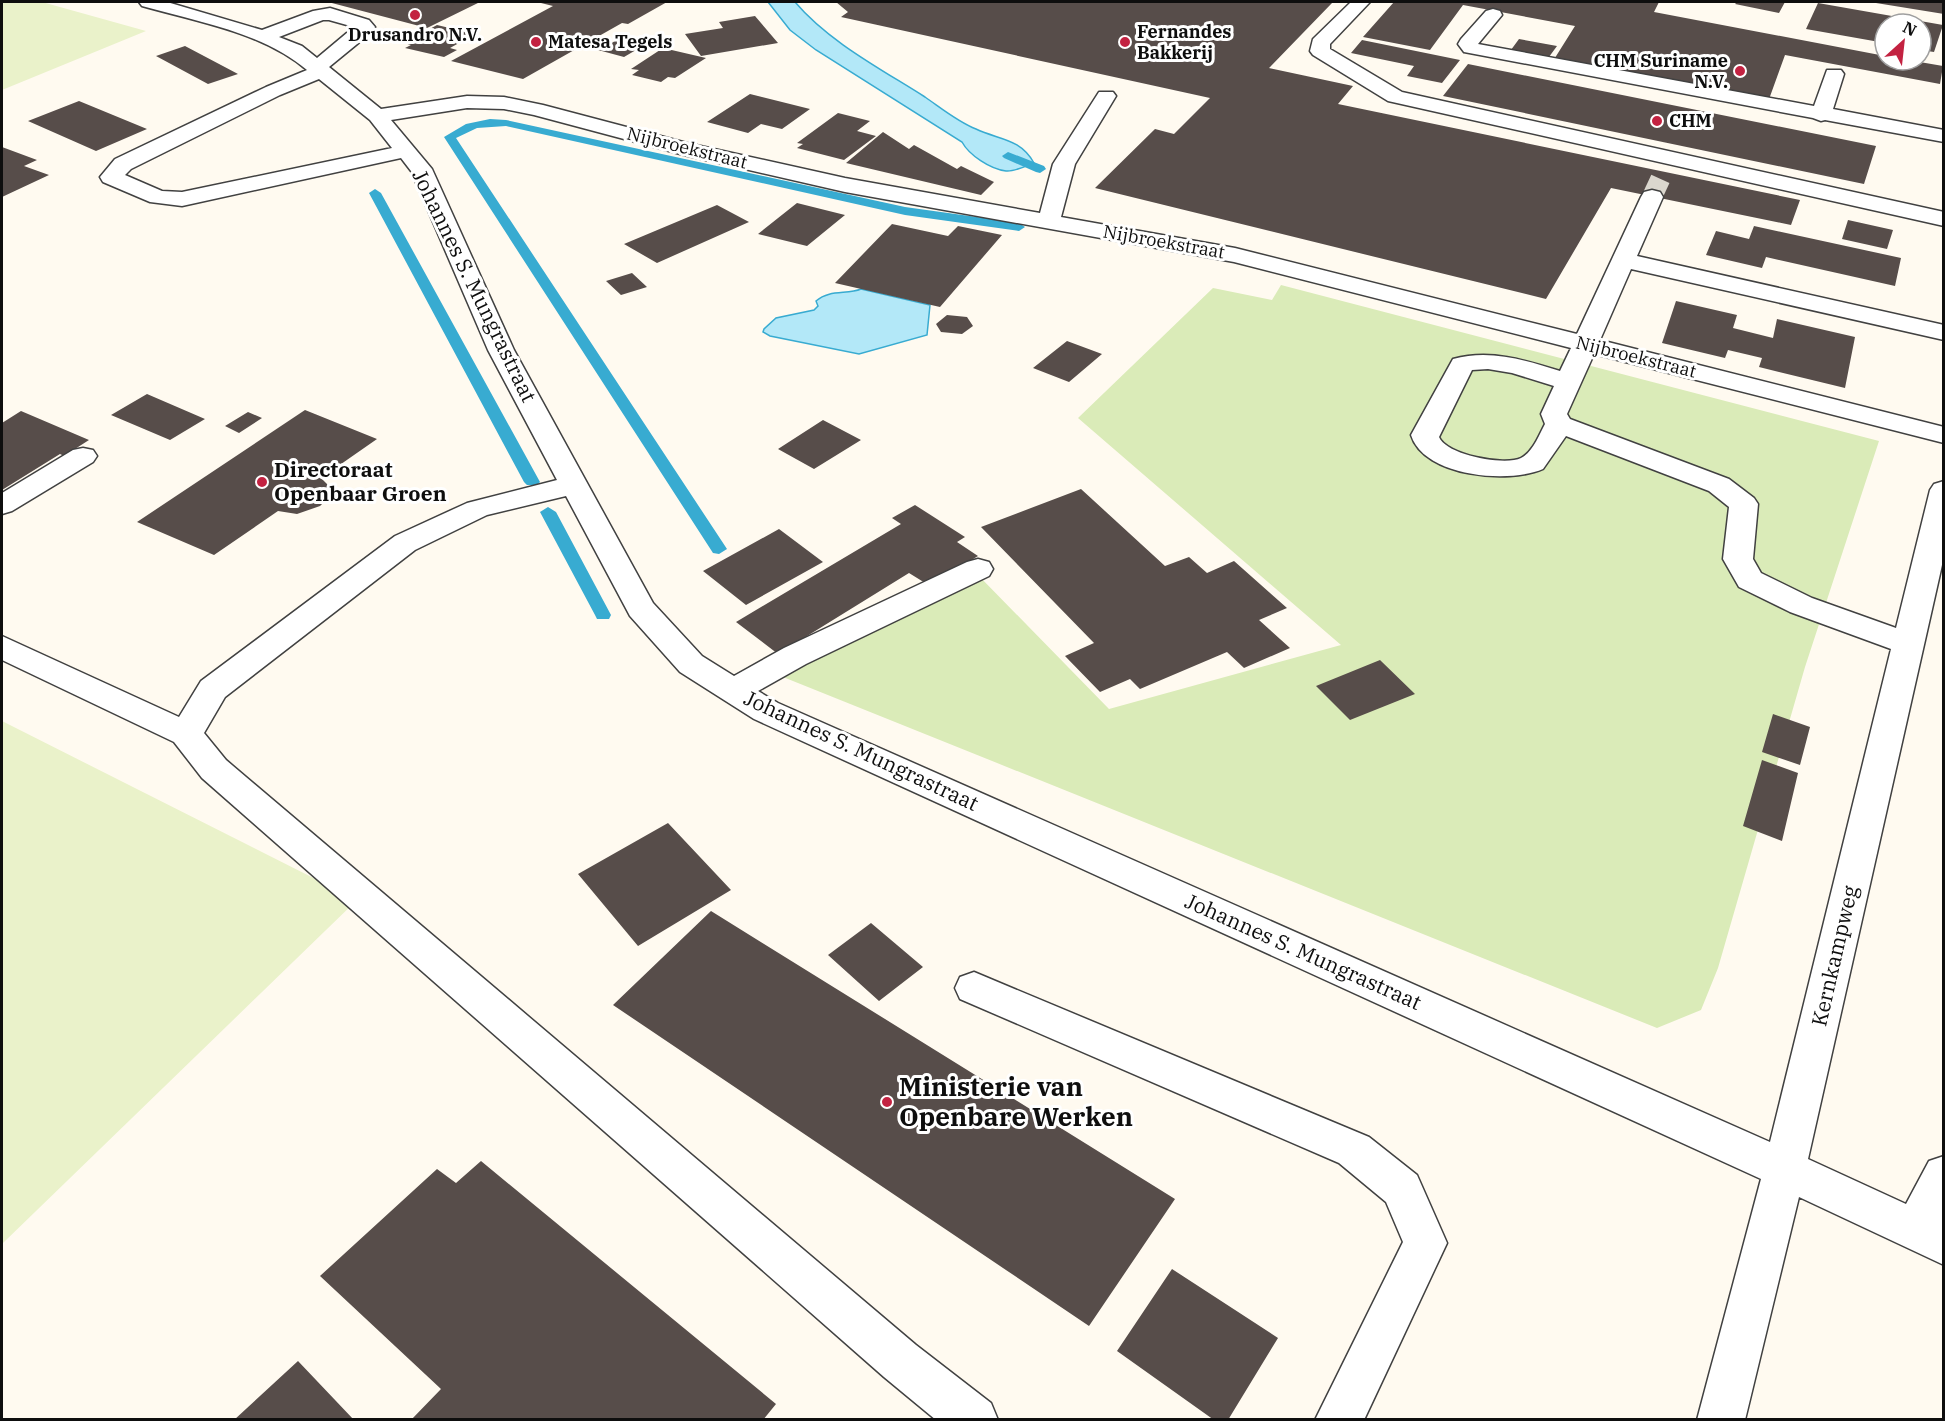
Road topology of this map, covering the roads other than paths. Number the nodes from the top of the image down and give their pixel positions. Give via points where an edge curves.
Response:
1 (1361, 2) edge
2 (170, 4) edge
3 (1493, 15) dead end
4 (261, 37) junction
5 (319, 69) junction
6 (1834, 74) dead end
7 (1106, 96) dead end
8 (1821, 115) junction
9 (377, 116) junction
10 (1944, 136) edge
11 (406, 151) junction
12 (1652, 197) tunnel mouth
13 (1944, 219) edge
14 (1049, 221) junction
15 (1623, 260) junction
16 (1944, 333) edge
17 (1586, 344) junction
18 (1569, 382) junction
19 (1559, 424) junction
20 (1944, 435) edge
21 (83, 456) dead end
22 (574, 485) junction
23 (1944, 490) edge
24 (2, 505) edge
25 (978, 569) dead end
26 (1908, 645) junction
27 (2, 647) edge
28 (734, 690) junction
29 (186, 734) junction
30 (974, 988) dead end
31 (1785, 1169) junction
32 (1944, 1175) edge
33 (1929, 1237) edge
34 (974, 1419) edge
35 (1339, 1419) edge
36 (1721, 1419) edge

1 - 13 street via 1320,43 1320,51 1395,98 1667,165
2 - 4 street, Johannes S. Mungrastraat
3 - 8 street via 1470,39 1468,44 1472,48
4 - 5 street, Johannes S. Mungrastraat via 295,50
4 - 5 street via 330,14 366,27
5 - 9 street, Johannes S. Mungrastraat
5 - 11 street via 123,164 111,177 158,197 182,199
6 - 8 street
7 - 14 street via 1064,164
8 - 10 street
9 - 11 street, Johannes S. Mungrastraat
9 - 14 street, Nijbroekstraat via 467,102 515,105 845,185
11 - 22 street, Johannes S. Mungrastraat via 421,169 501,350
12 - 15 street
14 - 17 street, Nijbroekstraat via 1235,255
15 - 16 street
15 - 17 street
17 - 18 street
17 - 20 street, Nijbroekstraat
18 - 19 street via 1554,414
18 - 19 street via 1487,361 1462,364 1425,435 1430,447 1445,457 1495,469 1520,468 1534,463
19 - 26 street via 1719,485 1744,504 1738,559 1750,580 1801,605
21 - 24 street
22 - 28 street, Johannes S. Mungrastraat via 640,609 691,664
22 - 29 street via 477,509 405,543 213,689
23 - 26 street, Kernkampweg
25 - 28 street via 795,656
26 - 31 street, Kernkampweg
27 - 29 street
28 - 31 street, Johannes S. Mungrastraat via 766,711
29 - 34 street via 214,769 900,1361
30 - 35 street via 1354,1150 1402,1189 1425,1243
31 - 33 street, Johannes S. Mungrastraat
31 - 36 street, Kernkampweg
32 - 33 street

